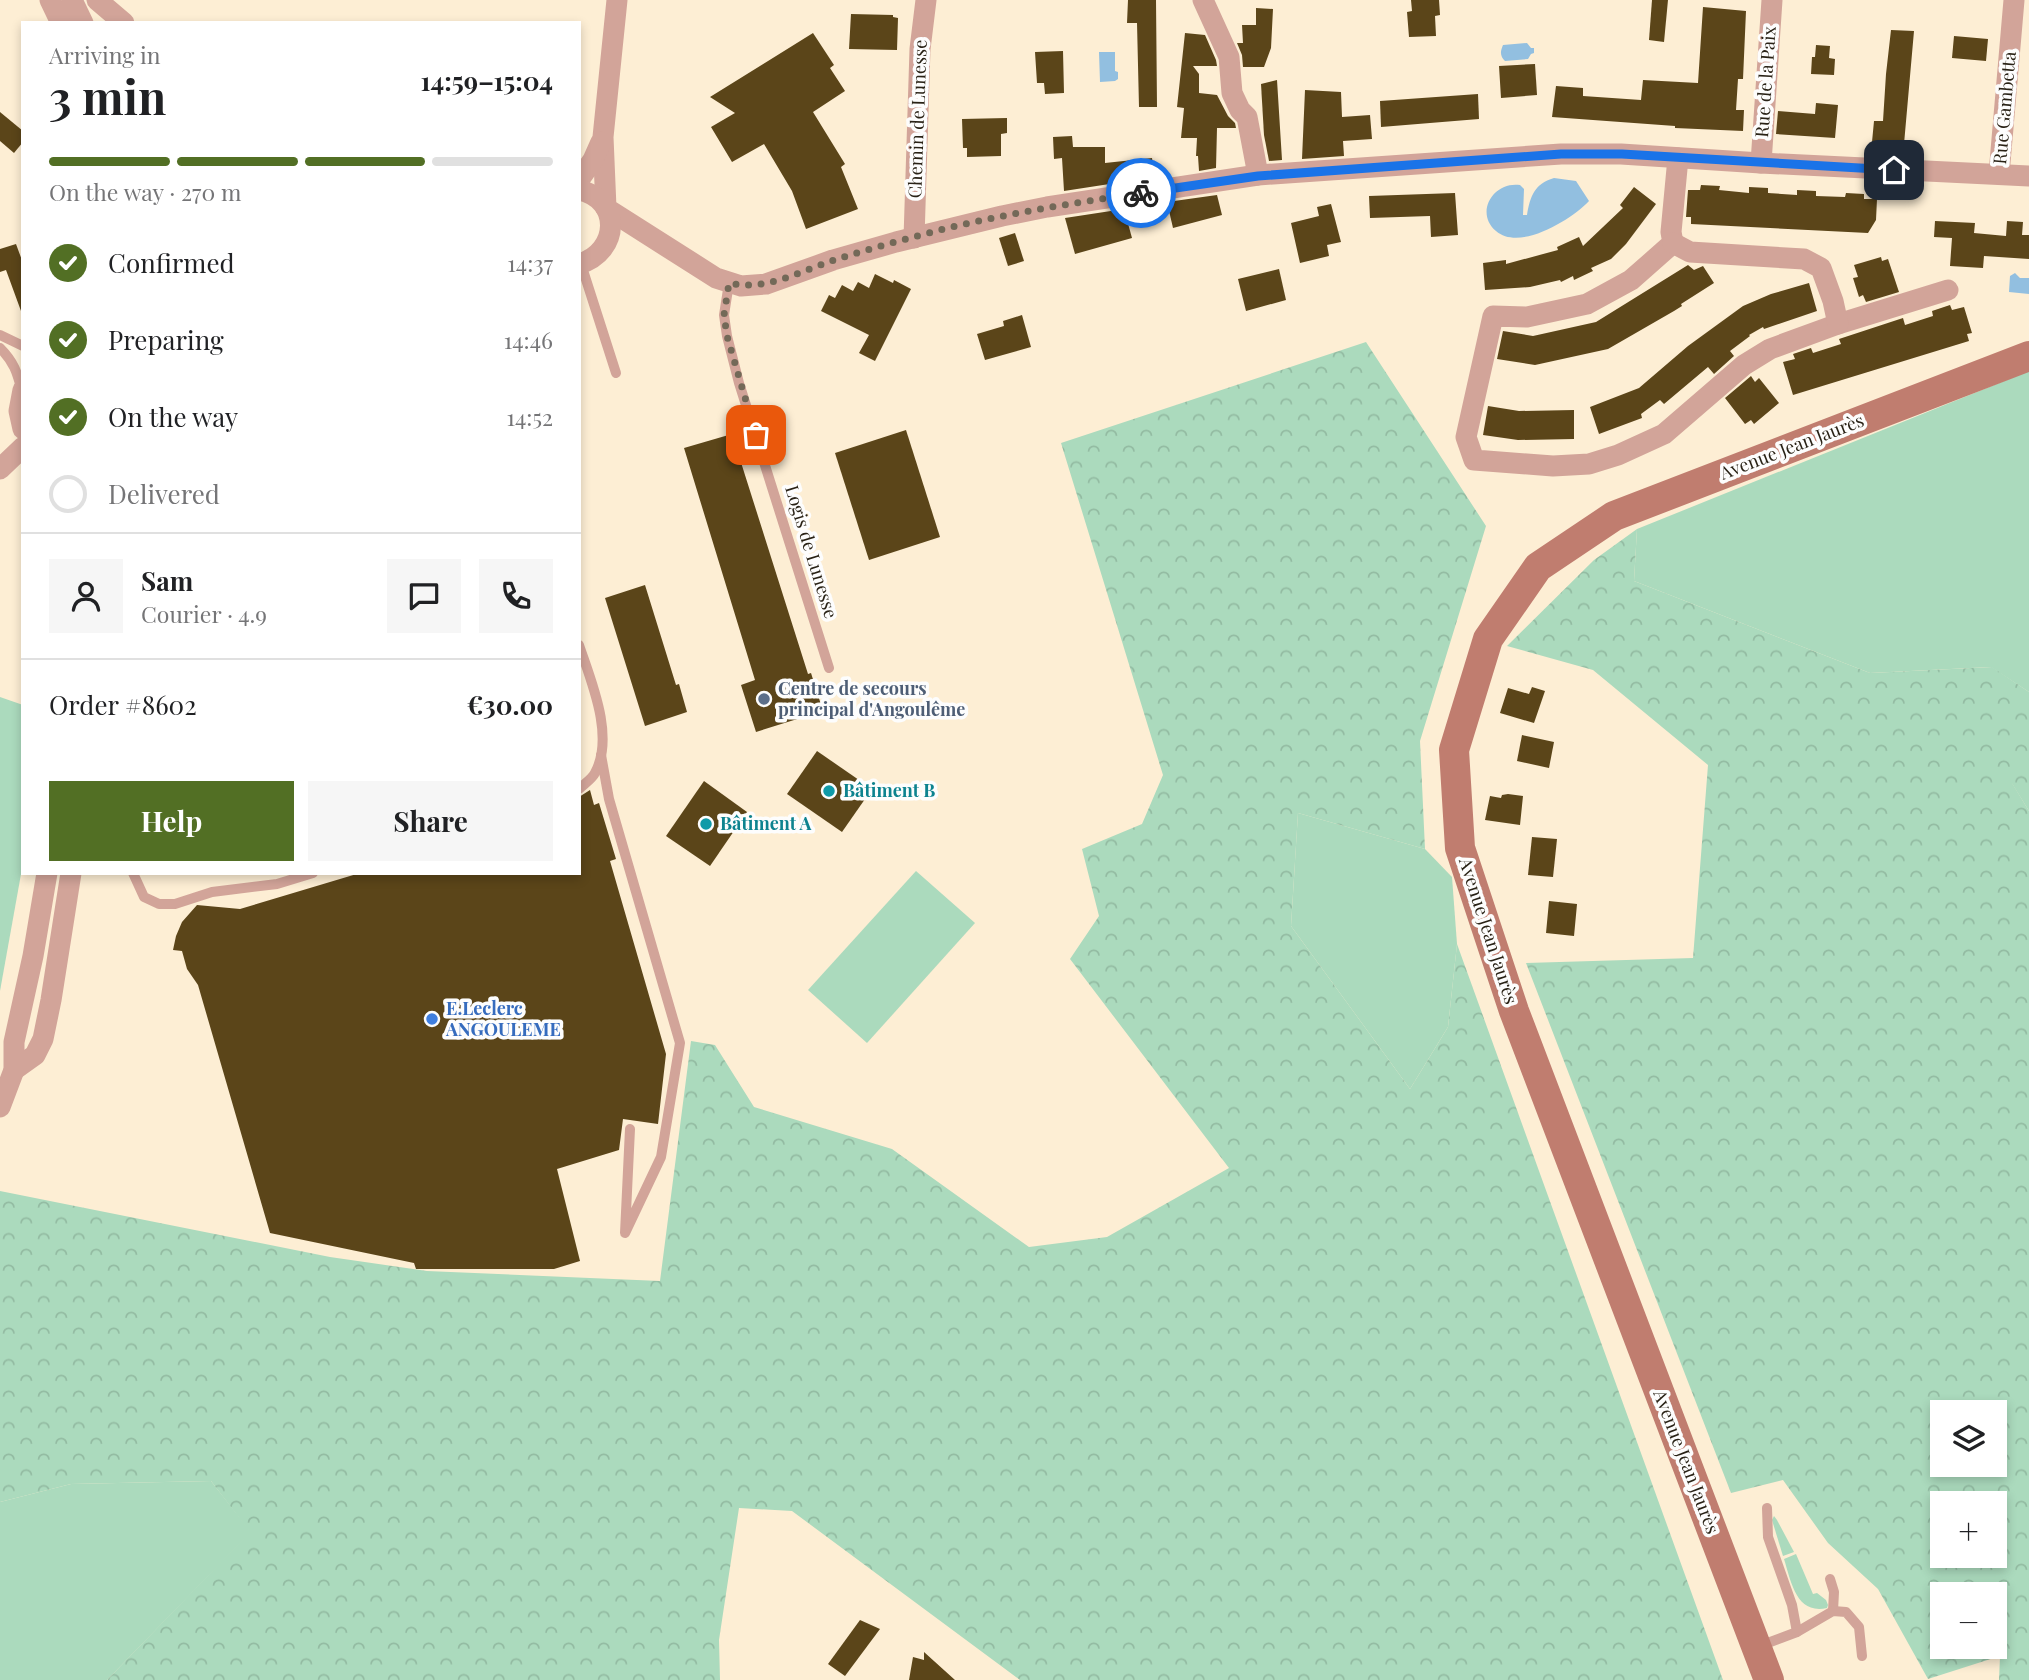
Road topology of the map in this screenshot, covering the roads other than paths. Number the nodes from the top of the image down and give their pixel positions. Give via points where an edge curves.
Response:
1 (51, 0) edge
2 (72, 0) edge
3 (97, 0) edge
4 (617, 0) edge
5 (926, 0) edge
6 (1772, 0) edge
7 (2014, 0) edge
8 (1211, 1) edge
9 (60, 21) edge
10 (82, 21) edge
11 (122, 21) edge
12 (603, 137) junction
13 (1678, 158) junction
14 (1761, 163) junction
15 (1999, 174) junction
16 (1258, 176) junction
17 (2029, 176) edge
18 (581, 177) edge
19 (581, 191) edge
20 (606, 208) junction
21 (646, 232) junction
22 (914, 237) junction
23 (608, 242) junction
24 (1673, 243) junction
25 (581, 264) edge
26 (581, 267) edge
27 (729, 283) junction
28 (1948, 290) dead end
29 (1838, 324) junction
30 (0, 335) edge
31 (21, 345) edge
32 (0, 348) edge
33 (2029, 356) edge
34 (616, 373) dead end
35 (21, 386) edge
36 (21, 397) edge
37 (21, 420) edge
38 (21, 449) edge
39 (0, 469) edge
40 (581, 651) edge
41 (829, 668) dead end
42 (601, 755) junction
43 (581, 787) edge
44 (47, 875) edge
45 (71, 875) edge
46 (134, 875) edge
47 (306, 875) edge
48 (7, 1068) edge
49 (0, 1107) edge
50 (630, 1129) dead end
51 (1767, 1508) dead end
52 (1830, 1579) dead end
53 (1833, 1611) junction
54 (1797, 1632) junction
55 (1758, 1647) junction
56 (1862, 1656) dead end
57 (1769, 1680) edge

1 - 9 street
2 - 10 street
3 - 11 street
4 - 12 street
5 - 22 street, Chemin de Lunesse
6 - 14 street, Rue de la Paix
7 - 15 street, Rue Gambetta
8 - 16 street via 1229,57 1231,93 1247,117
12 - 18 street
12 - 20 street
13 - 14 street
13 - 16 street via 1561,154
13 - 24 street
14 - 15 street
15 - 17 street
16 - 22 street via 1047,207
19 - 20 street via 593,194
20 - 21 street
20 - 23 street via 611,230
21 - 23 street
21 - 27 street
22 - 27 street via 765,284
23 - 25 street
24 - 29 street via 1690,251 1804,259 1821,268
24 - 29 street via 1631,280 1587,304 1527,317 1493,316 1466,437 1474,460 1553,466 1589,464 1618,455 1664,434 1744,365 1770,349
26 - 34 lane
27 - 41 lane, Logis de Lunesse via 724,315 727,336
28 - 29 street
30 - 31 lane
32 - 35 lane via 16,368
33 - 55 main road, Avenue Jean Jaurès via 1614,516 1538,567 1488,639 1454,750 1460,848 1514,1011
36 - 37 street
38 - 39 street
40 - 42 lane via 602,727
42 - 43 lane via 594,775
42 - 50 lane via 609,799 680,1043 661,1157 625,1233
44 - 48 street
45 - 48 street via 43,1039 35,1055
46 - 47 lane via 144,897 159,904
48 - 49 street
51 - 54 lane via 1768,1537
52 - 53 lane
53 - 54 lane
53 - 56 lane via 1846,1612 1859,1627
54 - 55 lane
55 - 57 main road, Avenue Jean Jaurès

